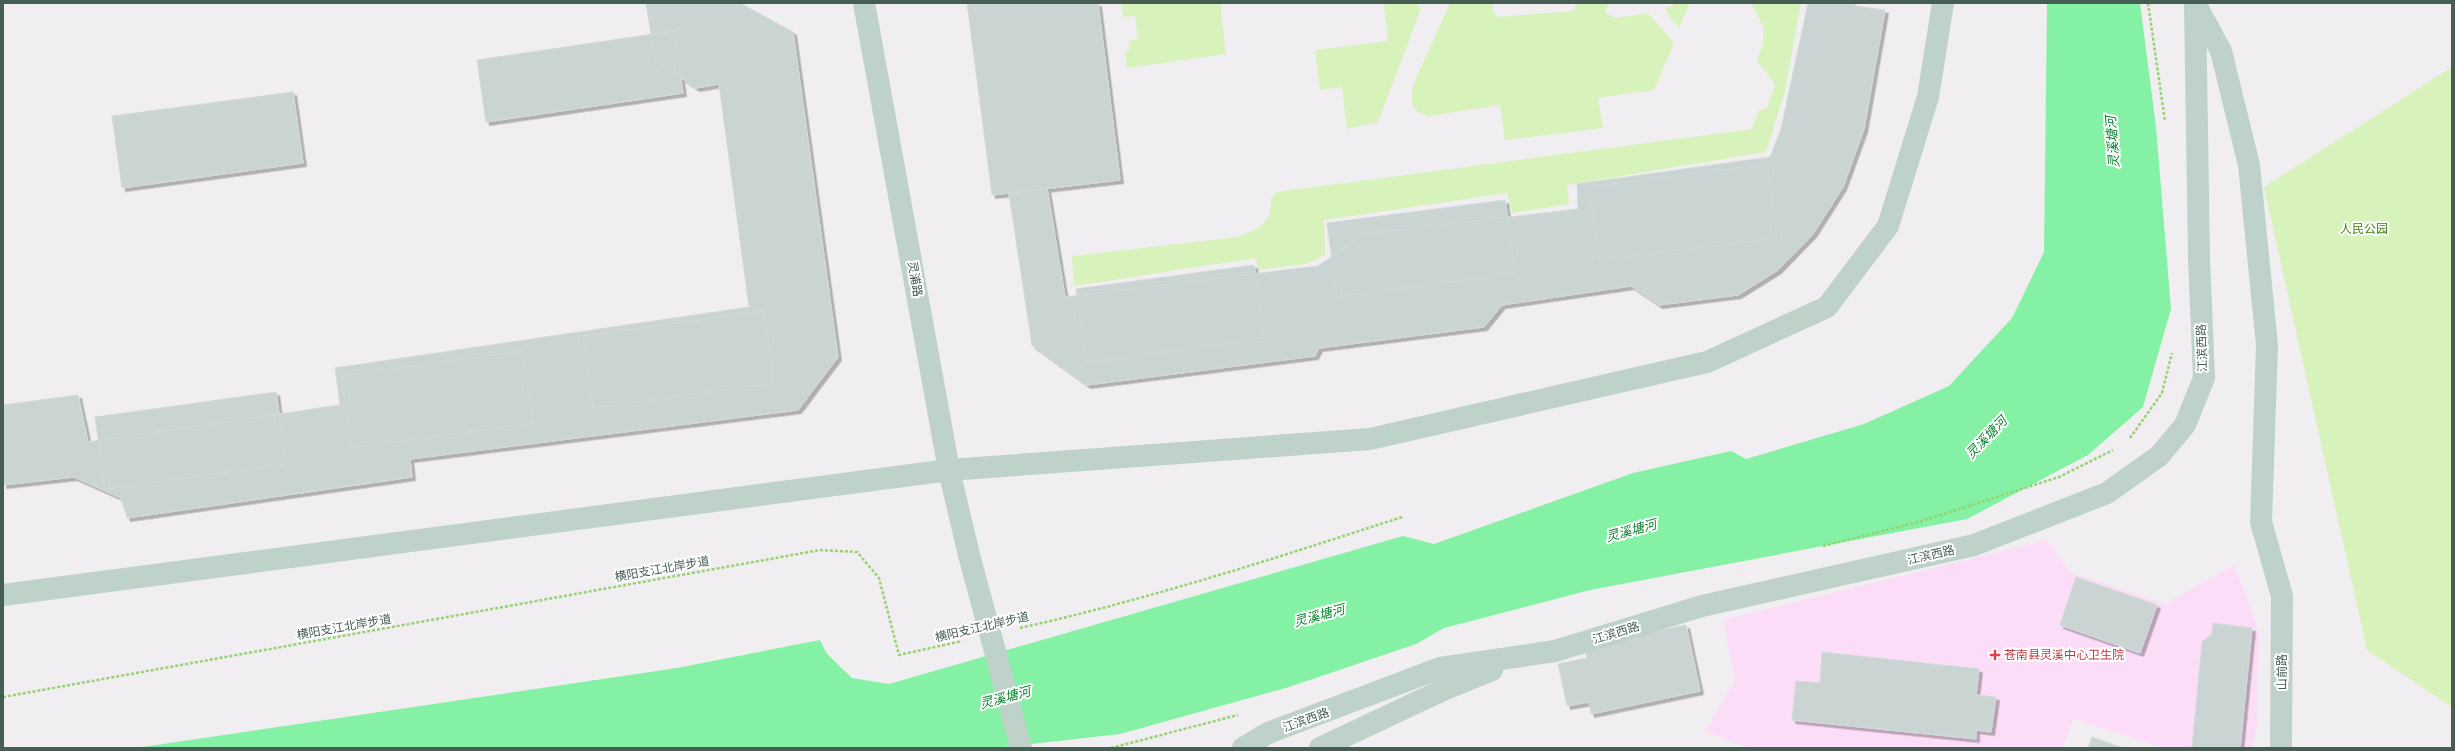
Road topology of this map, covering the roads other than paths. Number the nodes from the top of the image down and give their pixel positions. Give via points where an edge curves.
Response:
1 (864, 3) edge
2 (1943, 3) edge
3 (2195, 3) edge
4 (948, 470) junction
5 (3, 595) edge
6 (1555, 651) junction
7 (1021, 748) edge
8 (1243, 748) edge
9 (1320, 748) edge
10 (2281, 748) edge

1 - 4 street, 灵浦路
2 - 4 street via 1928,97 1888,226 1827,308 1707,362 1370,440
3 - 6 street, 江滨西路 via 2198,250 2204,378 2185,425 2158,456 2107,492 1974,545 1702,606
3 - 10 street, 山前路 via 2221,51 2249,165 2267,345 2261,522 2282,596
4 - 5 street
4 - 7 street, 灵浦路, bridge via 968,555
6 - 8 street, 江滨西路 via 1440,668 1268,733
6 - 9 street via 1479,674

